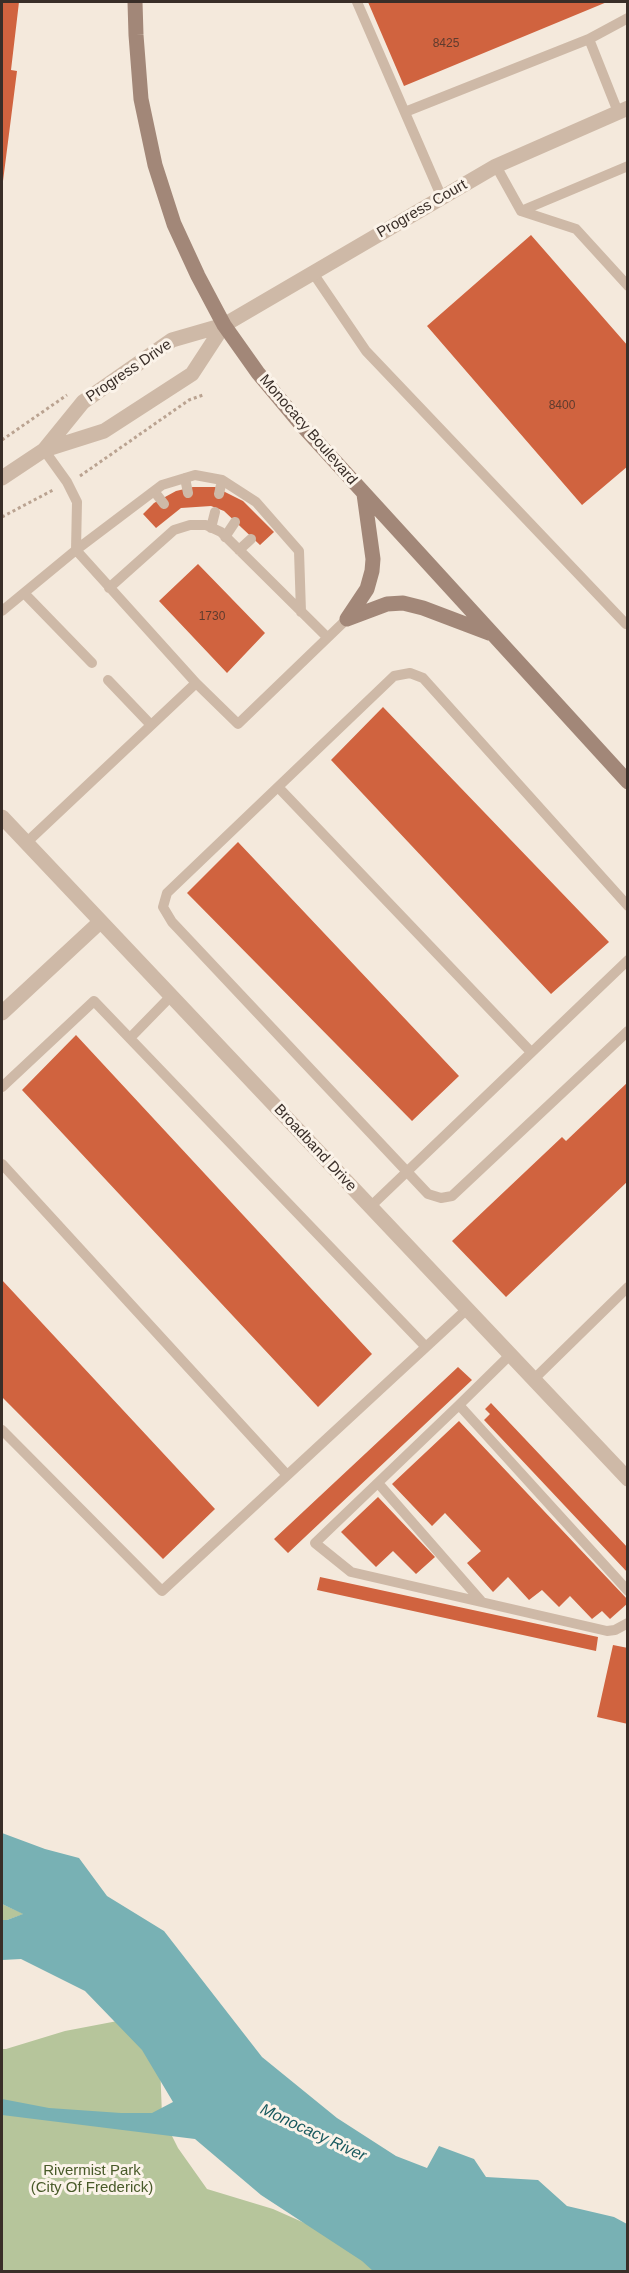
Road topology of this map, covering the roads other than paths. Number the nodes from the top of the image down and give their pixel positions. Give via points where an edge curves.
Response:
1 (135, 2) edge
2 (357, 2) edge
3 (627, 18) edge
4 (589, 39) junction
5 (623, 110) edge
6 (405, 112) junction
7 (496, 166) junction
8 (627, 166) edge
9 (442, 198) junction
10 (520, 211) junction
11 (313, 273) junction
12 (627, 286) edge
13 (224, 325) junction
14 (44, 450) junction
15 (2, 478) edge
16 (185, 478) junction
17 (222, 480) junction
18 (154, 491) junction
19 (188, 493) dead end
20 (219, 494) dead end
21 (364, 494) junction
22 (164, 504) dead end
23 (192, 512) dead end
24 (215, 512) dead end
25 (235, 522) dead end
26 (193, 525) junction
27 (211, 528) junction
28 (225, 537) junction
29 (251, 539) dead end
30 (76, 550) junction
31 (239, 550) junction
32 (109, 588) junction
33 (24, 592) junction
34 (2, 611) edge
35 (301, 612) junction
36 (347, 619) junction
37 (627, 623) edge
38 (493, 635) junction
39 (327, 637) junction
40 (92, 663) dead end
41 (108, 680) dead end
42 (196, 683) junction
43 (151, 725) junction
44 (627, 782) edge
45 (278, 787) junction
46 (2, 817) edge
47 (26, 843) junction
48 (627, 906) edge
49 (100, 921) junction
50 (627, 960) edge
51 (171, 996) junction
52 (2, 1013) edge
53 (627, 1031) edge
54 (130, 1038) junction
55 (531, 1052) junction
56 (2, 1087) edge
57 (2, 1164) edge
58 (407, 1171) junction
59 (370, 1207) junction
60 (627, 1287) edge
61 (466, 1310) junction
62 (426, 1347) junction
63 (510, 1356) junction
64 (533, 1380) junction
65 (459, 1405) junction
66 (2, 1430) edge
67 (287, 1475) junction
68 (627, 1479) edge
69 (378, 1483) junction
70 (627, 1592) edge
71 (482, 1602) junction
72 (627, 1623) edge

1 - 13 main road, Monocacy Boulevard via 141,99 155,165 174,224
2 - 6 lane
3 - 4 lane
4 - 5 lane
4 - 6 lane
5 - 7 street, Progress Court
6 - 9 lane
7 - 9 street, Progress Court
7 - 10 lane
8 - 10 lane
9 - 11 street, Progress Court
10 - 12 lane via 576,229
11 - 13 street, Progress Court
11 - 37 lane via 366,351
13 - 14 street, Progress Drive via 171,340 83,402
13 - 14 street, Progress Drive via 192,374 104,431
13 - 21 main road, Monocacy Boulevard via 298,422
14 - 15 street, Progress Drive
14 - 30 lane via 77,502
16 - 17 lane via 195,475
16 - 18 lane
16 - 19 lane
17 - 20 lane
17 - 35 lane via 299,551
18 - 22 lane
18 - 30 lane
21 - 36 main road via 372,571 367,589
21 - 38 main road, Monocacy Boulevard
23 - 26 lane
24 - 27 lane
25 - 28 lane
26 - 27 lane
26 - 32 lane via 177,523
27 - 28 lane
28 - 31 lane
29 - 31 lane
30 - 32 lane
30 - 33 lane
31 - 35 lane
32 - 42 lane
33 - 34 lane
33 - 40 lane
35 - 39 lane
36 - 38 main road via 387,604 403,603
36 - 39 lane
38 - 44 main road, Monocacy Boulevard
39 - 42 lane via 238,724
41 - 43 lane
42 - 43 lane
43 - 47 lane
45 - 48 lane via 394,676 410,673 423,678
45 - 55 lane
45 - 58 lane via 167,893 163,907 172,922
46 - 47 street, Broadband Drive
47 - 49 street, Broadband Drive
49 - 51 street, Broadband Drive
49 - 52 street
50 - 55 lane
51 - 54 lane
51 - 59 street, Broadband Drive
53 - 58 lane via 452,1196 428,1194
54 - 56 lane via 94,1000
54 - 62 lane
55 - 58 lane
57 - 67 lane
58 - 59 lane
59 - 61 street, Broadband Drive
60 - 64 lane
61 - 62 lane
61 - 63 street, Broadband Drive
62 - 67 lane
63 - 64 street, Broadband Drive
63 - 65 lane
64 - 68 street, Broadband Drive
65 - 69 lane
65 - 70 lane
66 - 67 lane via 162,1591
69 - 71 lane
69 - 71 lane via 315,1544 351,1572
71 - 72 lane via 607,1631

